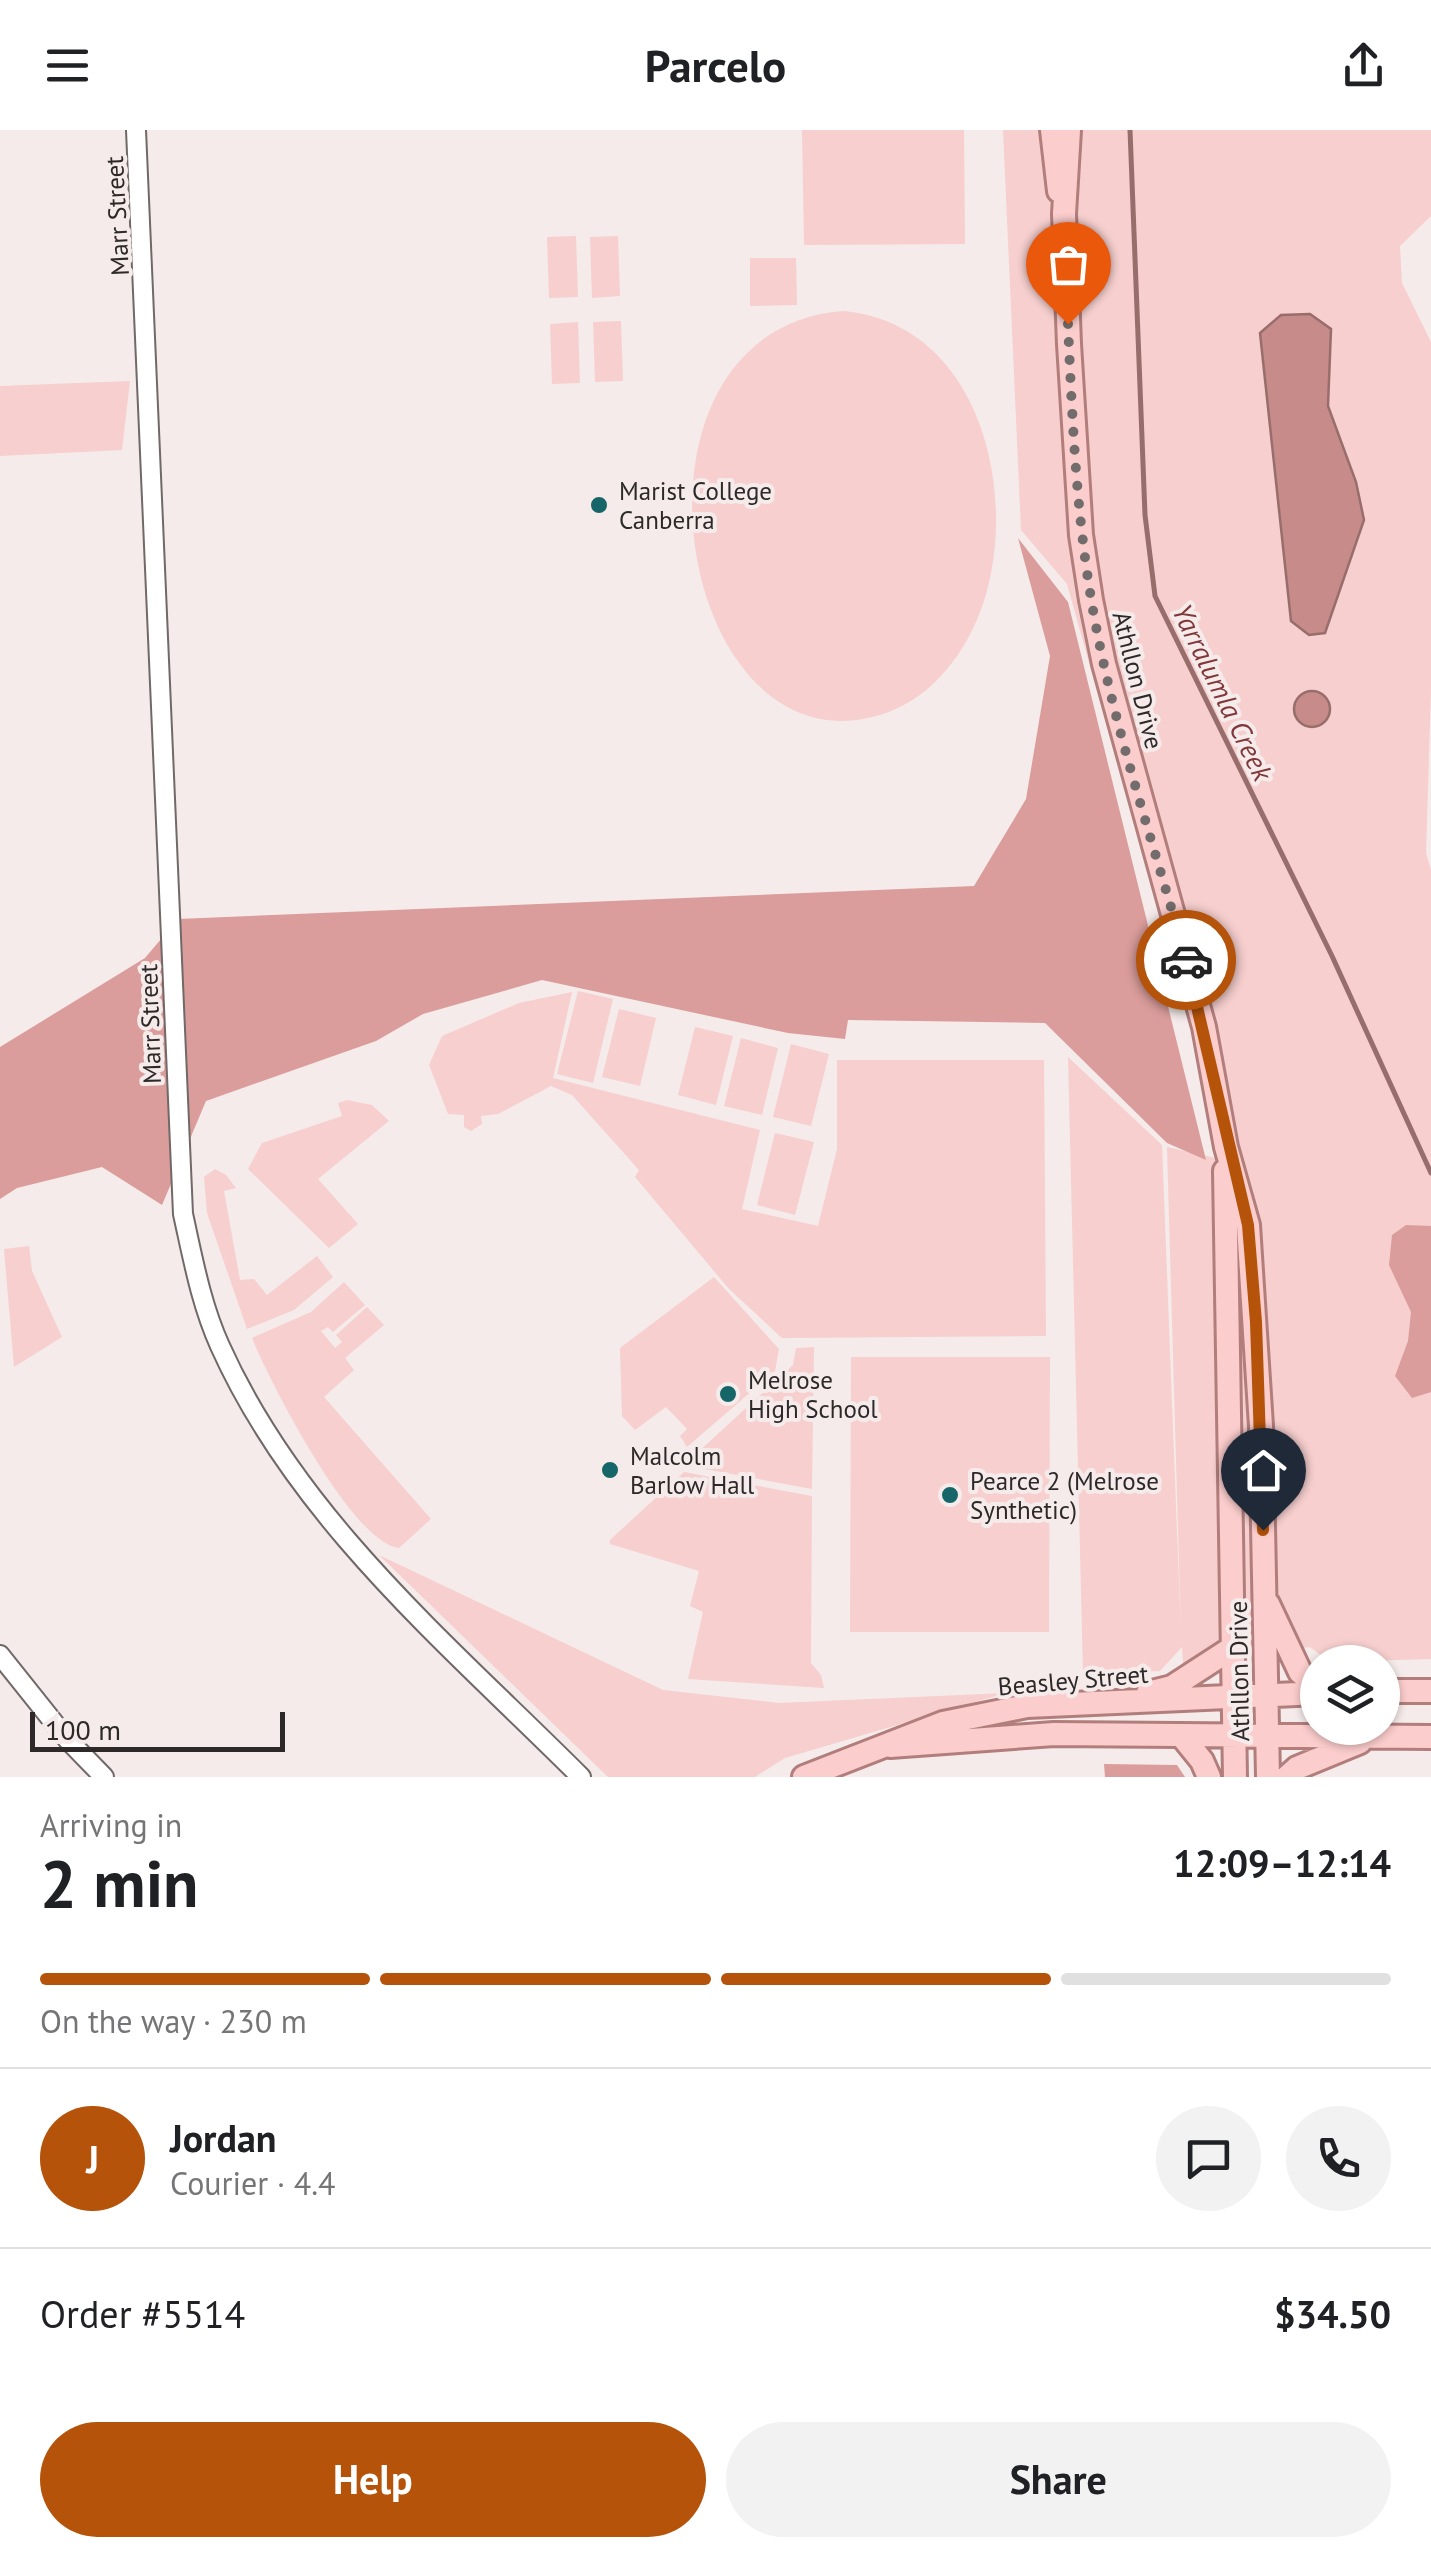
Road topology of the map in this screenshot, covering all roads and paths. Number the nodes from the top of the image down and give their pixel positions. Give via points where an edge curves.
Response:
1 (136, 130) edge
2 (1052, 130) edge
3 (1069, 130) edge
4 (1064, 214) junction
5 (1226, 1147) junction
6 (1264, 1596) junction
7 (1232, 1648) junction
8 (0, 1654) edge
9 (1300, 1672) edge
10 (1431, 1691) edge
11 (1300, 1692) edge
12 (1400, 1692) edge
13 (1266, 1696) junction
14 (1233, 1697) junction
15 (1116, 1702) junction
16 (1181, 1735) junction
17 (1234, 1736) junction
18 (1267, 1736) junction
19 (1300, 1736) edge
20 (1400, 1737) edge
21 (1431, 1737) edge
22 (1353, 1745) edge
23 (890, 1746) junction
24 (104, 1777) edge
25 (581, 1777) edge
26 (804, 1777) edge
27 (1208, 1777) edge
28 (1235, 1777) edge
29 (1268, 1777) edge
30 (1288, 1777) edge

1 - 25 street, Marr Street via 183,1214 199,1289 248,1405 293,1476 370,1567
2 - 4 main road, Athllon Drive
3 - 4 main road, Athllon Drive
4 - 5 main road, Athllon Drive via 1081,535 1104,664 1204,1028
5 - 6 main road, Athllon Drive via 1248,1225
5 - 7 main road, Athllon Drive
6 - 9 main road
6 - 13 main road, Athllon Drive
7 - 14 main road, Athllon Drive
7 - 15 main road via 1172,1687
8 - 24 street
10 - 12 main road
11 - 13 main road, Beasley Street
13 - 14 main road, Beasley Street
13 - 18 main road, Athllon Drive
14 - 15 main road, Beasley Street
14 - 17 main road, Athllon Drive
15 - 23 main road, Beasley Street via 1027,1706 944,1723
16 - 17 main road, Beasley Street
16 - 23 main road, Beasley Street via 1054,1734
16 - 27 main road
17 - 18 main road, Beasley Street
17 - 28 main road, Athllon Drive
18 - 19 main road, Beasley Street
18 - 29 main road, Athllon Drive
20 - 21 main road, Beasley Street
22 - 30 main road
23 - 26 main road, Beasley Street

